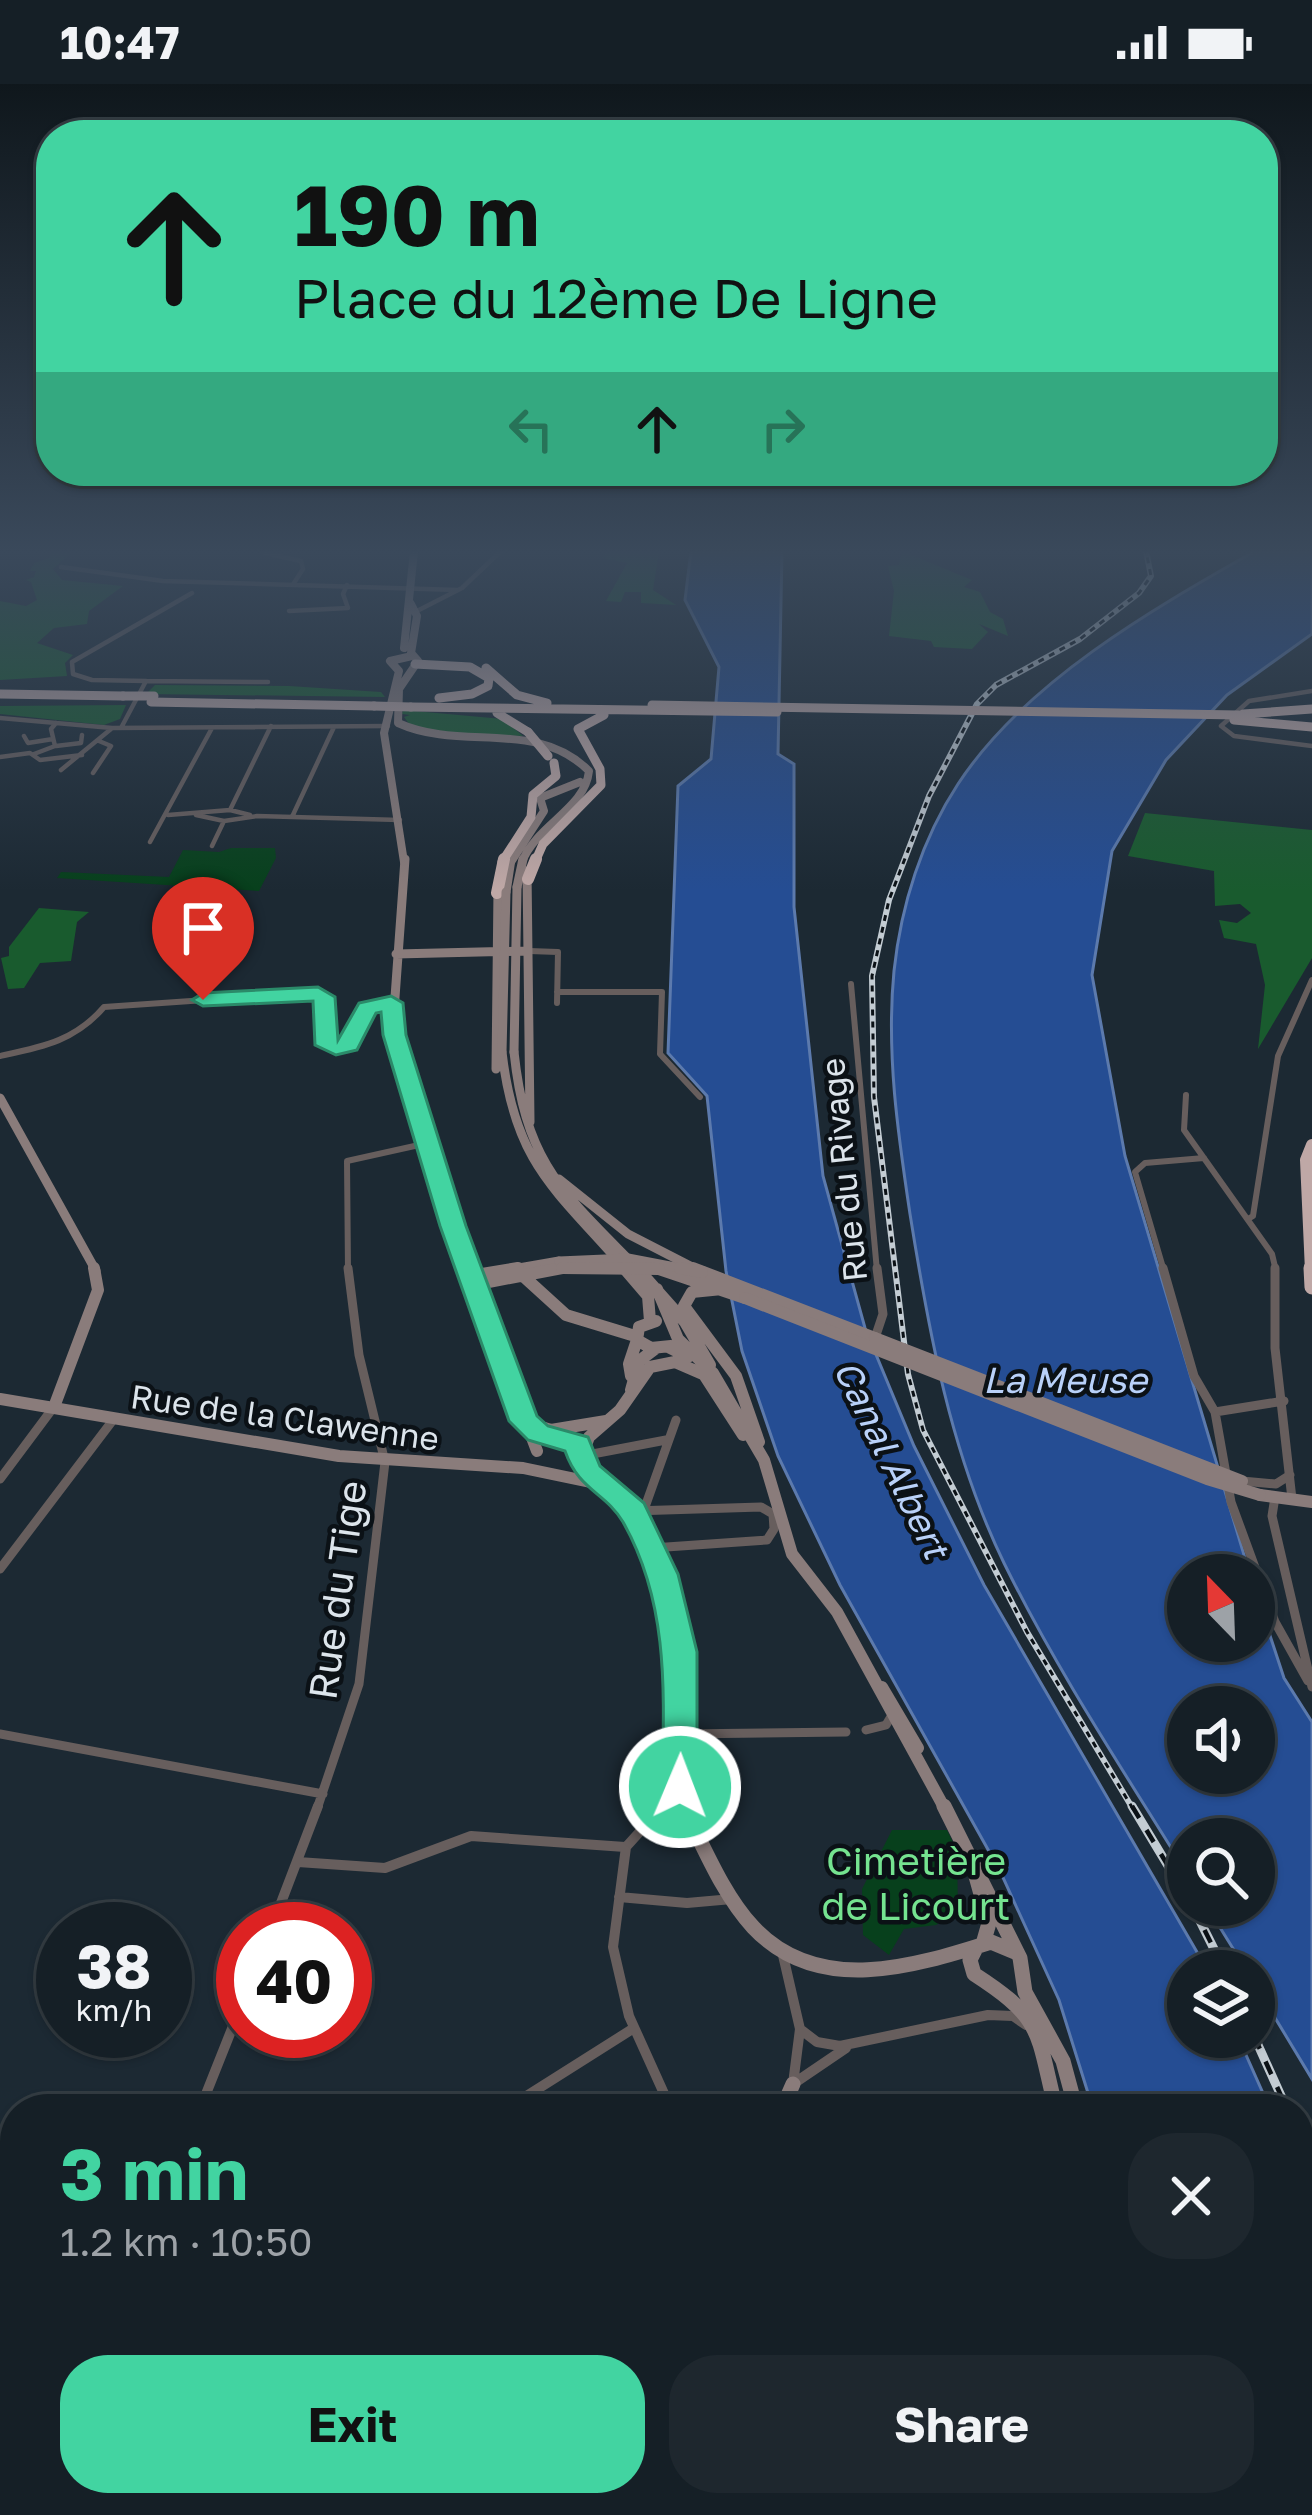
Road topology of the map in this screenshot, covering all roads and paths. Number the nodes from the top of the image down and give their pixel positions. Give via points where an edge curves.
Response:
1 (74, 664) edge
2 (398, 664) edge
3 (414, 664) edge
4 (447, 664) edge
5 (448, 664) edge
6 (146, 681) junction
7 (268, 682) dead end
8 (405, 684) junction
9 (1312, 692) edge
10 (0, 697) edge
11 (547, 703) junction
12 (412, 704) junction
13 (445, 707) junction
14 (651, 708) junction
15 (1236, 717) junction
16 (0, 718) edge
17 (1312, 718) edge
18 (56, 724) junction
19 (334, 726) junction
20 (272, 727) junction
21 (116, 728) junction
22 (212, 728) junction
23 (397, 732) junction
24 (24, 736) dead end
25 (82, 736) dead end
26 (479, 737) junction
27 (99, 741) junction
28 (54, 743) junction
29 (1312, 746) edge
30 (34, 754) junction
31 (82, 754) junction
32 (0, 755) edge
33 (551, 759) junction
34 (62, 770) dead end
35 (93, 773) dead end
36 (599, 788) junction
37 (559, 791) junction
38 (578, 796) junction
39 (546, 806) junction
40 (562, 808) junction
41 (230, 810) junction
42 (168, 815) junction
43 (196, 815) junction
44 (256, 817) junction
45 (292, 817) junction
46 (400, 820) junction
47 (224, 821) junction
48 (150, 842) dead end
49 (212, 846) dead end
50 (523, 883) junction
51 (502, 892) junction
52 (529, 951) junction
53 (495, 952) junction
54 (396, 954) junction
55 (1312, 980) edge
56 (850, 984) dead end
57 (557, 992) junction
58 (391, 1003) junction
59 (557, 1004) dead end
60 (508, 1052) junction
61 (0, 1056) edge
62 (1186, 1095) dead end
63 (700, 1097) dead end
64 (509, 1100) junction
65 (2, 1106) edge
66 (530, 1137) junction
67 (428, 1143) junction
68 (1312, 1145) edge
69 (1204, 1158) junction
70 (539, 1159) junction
71 (1248, 1219) junction
72 (559, 1266) junction
73 (702, 1272) junction
74 (522, 1275) junction
75 (472, 1280) junction
76 (541, 1285) junction
77 (1312, 1287) edge
78 (657, 1289) junction
79 (722, 1289) junction
80 (669, 1323) junction
81 (641, 1331) junction
82 (871, 1342) junction
83 (667, 1345) junction
84 (709, 1374) junction
85 (632, 1379) junction
86 (0, 1399) edge
87 (628, 1399) junction
88 (1283, 1401) junction
89 (54, 1407) junction
90 (1215, 1412) junction
91 (113, 1420) junction
92 (610, 1420) junction
93 (676, 1420) dead end
94 (524, 1421) junction
95 (560, 1438) junction
96 (666, 1440) junction
97 (537, 1452) junction
98 (581, 1455) junction
99 (386, 1462) junction
100 (765, 1463) junction
101 (546, 1467) junction
102 (510, 1470) junction
103 (561, 1470) junction
104 (1291, 1474) junction
105 (0, 1479) edge
106 (614, 1492) junction
107 (1267, 1492) junction
108 (1292, 1499) junction
109 (1312, 1502) edge
110 (639, 1509) junction
111 (652, 1549) junction
112 (0, 1569) edge
113 (873, 1675) junction
114 (1310, 1684) edge
115 (892, 1715) junction
116 (866, 1730) dead end
117 (846, 1732) dead end
118 (0, 1734) edge
119 (680, 1734) junction
120 (932, 1780) junction
121 (680, 1787) junction
122 (323, 1795) junction
123 (626, 1847) junction
124 (973, 1860) junction
125 (298, 1862) junction
126 (619, 1897) junction
127 (734, 1899) junction
128 (282, 1902) edge
129 (980, 1946) junction
130 (782, 1950) junction
131 (1015, 1952) junction
132 (1021, 1974) junction
133 (990, 1986) junction
134 (634, 2028) junction
135 (800, 2029) junction
136 (852, 2044) junction
137 (220, 2058) edge
138 (1050, 2081) junction
139 (793, 2084) junction
140 (206, 2094) edge
141 (530, 2094) edge
142 (664, 2094) edge
143 (789, 2094) edge
144 (1053, 2094) edge
145 (1072, 2094) edge

1 - 6 street via 73,674 92,680
2 - 23 main road via 390,711
3 - 8 main road
4 - 11 highway via 481,666 513,693
5 - 12 highway via 484,672 488,686
6 - 7 street
6 - 21 street
8 - 23 main road
8 - 26 main road via 398,712 404,722
9 - 29 street via 1239,704 1221,728
10 - 12 highway, bridge
11 - 12 highway
11 - 14 highway
12 - 13 highway
13 - 14 highway
13 - 33 highway, bridge via 513,719
14 - 15 highway, bridge
14 - 36 highway via 580,726 600,770
15 - 17 highway
15 - 17 highway
16 - 18 street
18 - 21 street
18 - 28 street
19 - 20 street
19 - 23 street
19 - 45 street
20 - 22 street
20 - 41 street
21 - 22 street
21 - 27 street
22 - 42 street
23 - 26 main road
23 - 37 main road via 560,752 583,775
23 - 46 main road
23 - 46 main road
24 - 28 street
25 - 28 street
26 - 38 main road via 574,755 590,776
27 - 31 street
27 - 35 street via 111,746
28 - 30 street
30 - 31 street
30 - 32 street
31 - 34 street
33 - 37 highway via 563,776
33 - 51 highway via 556,776 532,795 531,817 503,857
36 - 38 highway
36 - 50 highway via 543,844
37 - 38 main road
37 - 39 main road via 540,798
38 - 40 main road
39 - 40 main road
39 - 51 main road via 511,860
40 - 50 main road via 529,848
41 - 43 street
41 - 44 street
42 - 43 street
42 - 48 street
43 - 47 street
44 - 45 street
44 - 47 street
45 - 46 street
46 - 54 main road via 405,857
47 - 49 street
50 - 52 main road
50 - 60 main road, bridge
51 - 53 main road
51 - 60 main road, bridge
52 - 53 main road
52 - 57 street via 558,952
52 - 66 main road
53 - 54 main road
53 - 64 main road via 494,1055
54 - 58 main road
55 - 71 street via 1278,1056
56 - 82 street, Rue du Rivage via 884,1324
57 - 59 street
57 - 63 street via 662,992 660,1054
58 - 61 street via 367,1008 349,1045 327,1045 324,997 305,993 104,1007 86,1029
58 - 67 main road
60 - 64 main road
60 - 66 main road
62 - 69 street via 1184,1130
64 - 81 main road via 538,1175 644,1290 652,1306
65 - 89 main road via 98,1275
66 - 70 main road
67 - 75 main road
67 - 99 street via 347,1161 346,1254 359,1354
68 - 77 highway
69 - 71 street
69 - 90 street via 1145,1162 1135,1172 1194,1376
70 - 73 main road, bridge via 577,1197
70 - 78 main road
71 - 88 street via 1279,1276 1275,1348
72 - 73 main road, bridge via 628,1258
72 - 74 main road
72 - 75 main road
72 - 76 main road
72 - 79 main road, bridge via 640,1267
73 - 82 main road, bridge
74 - 75 main road
74 - 76 main road
75 - 94 main road
76 - 81 main road via 569,1317
78 - 80 main road
78 - 84 main road via 695,1337
79 - 82 main road, bridge
79 - 100 main road via 692,1292 684,1306 736,1376
80 - 81 main road
80 - 83 main road via 678,1330
81 - 83 main road
81 - 85 main road
82 - 107 main road, bridge
82 - 107 main road, bridge via 1207,1479
83 - 84 main road
83 - 85 main road via 641,1357
84 - 87 main road via 657,1364
84 - 100 main road
85 - 87 main road
86 - 89 main road, Rue de la Clawenne
87 - 92 main road
88 - 90 street
88 - 104 street
89 - 91 main road, Rue de la Clawenne
89 - 105 street
90 - 114 street via 1231,1502 1275,1622
91 - 99 main road, Rue de la Clawenne
91 - 112 street
92 - 94 main road via 550,1430
92 - 95 main road
92 - 98 main road
93 - 96 street
94 - 95 main road
94 - 97 main road
95 - 97 main road
95 - 98 main road
96 - 98 street
96 - 110 street
97 - 101 main road
97 - 102 main road
98 - 103 main road
98 - 106 main road via 587,1472
99 - 102 main road, Rue de la Clawenne
99 - 122 street, Rue du Tige via 359,1684
100 - 113 main road via 792,1554
101 - 102 main road, Rue de la Clawenne
101 - 103 main road, Rue de la Clawenne
103 - 106 main road, Rue de la Clawenne
104 - 107 street
104 - 108 street
106 - 110 main road
107 - 108 main road
107 - 114 street
108 - 109 main road
110 - 111 main road
110 - 111 street via 767,1508 775,1521 770,1538
111 - 119 main road via 679,1632
113 - 115 main road
113 - 120 main road
115 - 116 street
115 - 120 main road
117 - 119 street
118 - 122 street
119 - 121 main road
120 - 124 main road
121 - 123 street
121 - 127 main road via 688,1819
122 - 125 street, Rue du Tige
123 - 125 street via 471,1837 385,1868
123 - 126 street
124 - 129 main road via 989,1920
124 - 131 main road
125 - 128 street, Rue du Tige
126 - 127 street
126 - 134 street via 613,1947
127 - 130 main road
129 - 130 main road via 871,1972 831,1969
129 - 131 main road via 1000,1943
129 - 133 main road via 971,1967
130 - 135 street
131 - 132 main road
132 - 133 main road via 1010,1985
132 - 145 main road
133 - 138 main road via 1030,2016
134 - 141 street
134 - 142 street
135 - 136 street via 827,2045
135 - 139 street
136 - 138 street via 1003,2013 1030,2029
136 - 139 street
137 - 140 street
138 - 144 main road
139 - 143 main road

